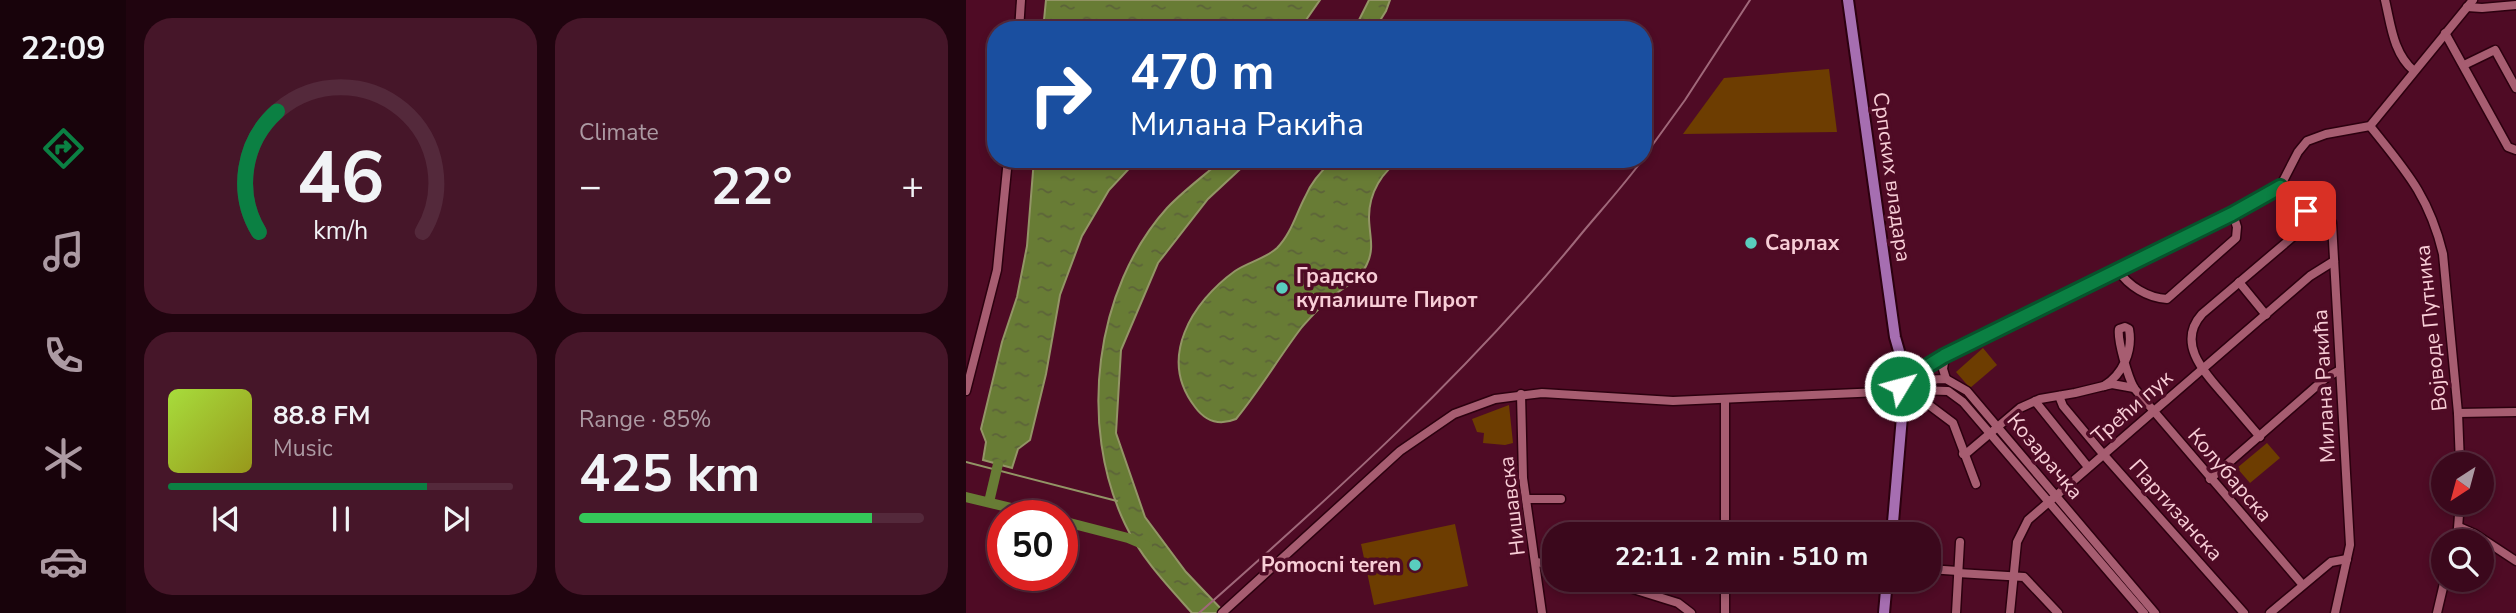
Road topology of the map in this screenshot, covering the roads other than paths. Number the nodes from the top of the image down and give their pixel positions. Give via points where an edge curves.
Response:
1 (1021, 0) edge
2 (1847, 0) edge
3 (2385, 0) edge
4 (2470, 3) edge
5 (2516, 5) edge
6 (1020, 21) edge
7 (2445, 33) junction
8 (2464, 65) junction
9 (2414, 71) junction
10 (2516, 86) edge
11 (2370, 126) junction
12 (2516, 150) edge
13 (1007, 168) edge
14 (2280, 187) junction
15 (2322, 212) junction
16 (2232, 214) junction
17 (2334, 261) junction
18 (2118, 270) junction
19 (2239, 282) junction
20 (2266, 315) junction
21 (1944, 356) junction
22 (2202, 370) junction
23 (2340, 370) junction
24 (1946, 379) junction
25 (1908, 386) junction
26 (2104, 386) junction
27 (2134, 388) junction
28 (966, 391) edge
29 (1521, 394) junction
30 (2059, 396) junction
31 (1725, 399) junction
32 (2035, 401) junction
33 (2153, 412) junction
34 (2516, 412) edge
35 (2458, 414) junction
36 (1998, 426) junction
37 (1990, 434) junction
38 (2260, 437) junction
39 (2460, 452) edge
40 (1963, 454) junction
41 (2103, 454) junction
42 (2088, 467) junction
43 (2210, 479) junction
44 (1976, 484) dead end
45 (2052, 498) junction
46 (1527, 499) junction
47 (1561, 499) dead end
48 (2459, 515) edge
49 (1725, 522) edge
50 (1893, 522) edge
51 (2459, 527) joint
52 (1960, 542) dead end
53 (2347, 559) junction
54 (2516, 561) edge
55 (1536, 562) junction
56 (1542, 563) edge
57 (1941, 570) edge
58 (1958, 572) junction
59 (2013, 576) junction
60 (2302, 584) junction
61 (2129, 589) junction
62 (1643, 592) edge
63 (1725, 592) edge
64 (1886, 592) edge
65 (2442, 592) edge
66 (1222, 613) edge
67 (1542, 613) edge
68 (1691, 613) edge
69 (1725, 613) edge
70 (1884, 613) edge
71 (1956, 613) edge
72 (2010, 613) edge
73 (2058, 613) edge
74 (2144, 613) edge
75 (2155, 613) edge
76 (2244, 613) edge
77 (2270, 613) edge
78 (2335, 613) edge
79 (2437, 613) edge

1 - 6 street
2 - 25 main road, Српских владара via 1895,337 1909,371
3 - 9 street via 2396,45
4 - 5 street via 2482,9
4 - 7 street
7 - 8 street
7 - 9 street
8 - 10 street via 2495,50
8 - 12 street via 2508,147
9 - 11 street
11 - 14 street via 2307,141
11 - 35 street, Војводе Путника via 2409,174 2437,229
13 - 28 street via 997,270
14 - 15 street via 2301,210
14 - 16 street
15 - 17 street, Милана Ракића via 2331,217
15 - 19 street
16 - 18 street
16 - 18 street via 2236,237 2167,299 2131,286
17 - 20 street, Трећи пук via 2317,270
17 - 23 street, Милана Ракића
18 - 21 street
19 - 20 street
19 - 22 street via 2193,327 2192,348
20 - 22 street, Трећи пук
21 - 24 street
21 - 25 street
22 - 33 street, Трећи пук
22 - 38 street
23 - 38 street
23 - 53 street, Милана Ракића via 2350,545
24 - 25 street
24 - 36 street, Козарачка via 1967,391
25 - 31 street
25 - 37 street, Козарачка via 1952,393
25 - 40 street via 1953,423
25 - 50 main road, Српских владара
26 - 27 street
26 - 27 street, Колубарска via 2126,361
26 - 30 street
27 - 33 street, Колубарска
29 - 31 street
29 - 46 street, Нишавска
29 - 66 street via 1454,414 1421,435
30 - 32 street
30 - 41 street, Партизанска
31 - 49 street
32 - 36 street
32 - 42 street
33 - 41 street, Трећи пук
33 - 43 street, Колубарска
34 - 35 street
35 - 39 street, Војводе Путника
36 - 37 street
36 - 45 street, Козарачка
37 - 40 street
37 - 45 street, Козарачка
38 - 43 street
40 - 44 street
41 - 42 street, Трећи пук
41 - 76 street, Партизанска
42 - 45 street, Трећи пук
43 - 60 street, Колубарска
45 - 59 street, Трећи пук via 2020,533
45 - 61 street, Козарачка
46 - 47 street
46 - 55 street, Нишавска
48 - 51 street
51 - 54 street
52 - 58 street
53 - 60 street via 2331,562
53 - 78 street, Милана Ракића
55 - 56 street
55 - 67 street, Нишавска
57 - 58 street
58 - 59 street
58 - 71 street
59 - 72 street, Трећи пук
59 - 73 street via 2026,578
60 - 77 street
61 - 74 street, Козарачка
61 - 75 street, Козарачка
62 - 68 street via 1678,603
63 - 69 street
64 - 70 main road
65 - 79 street

